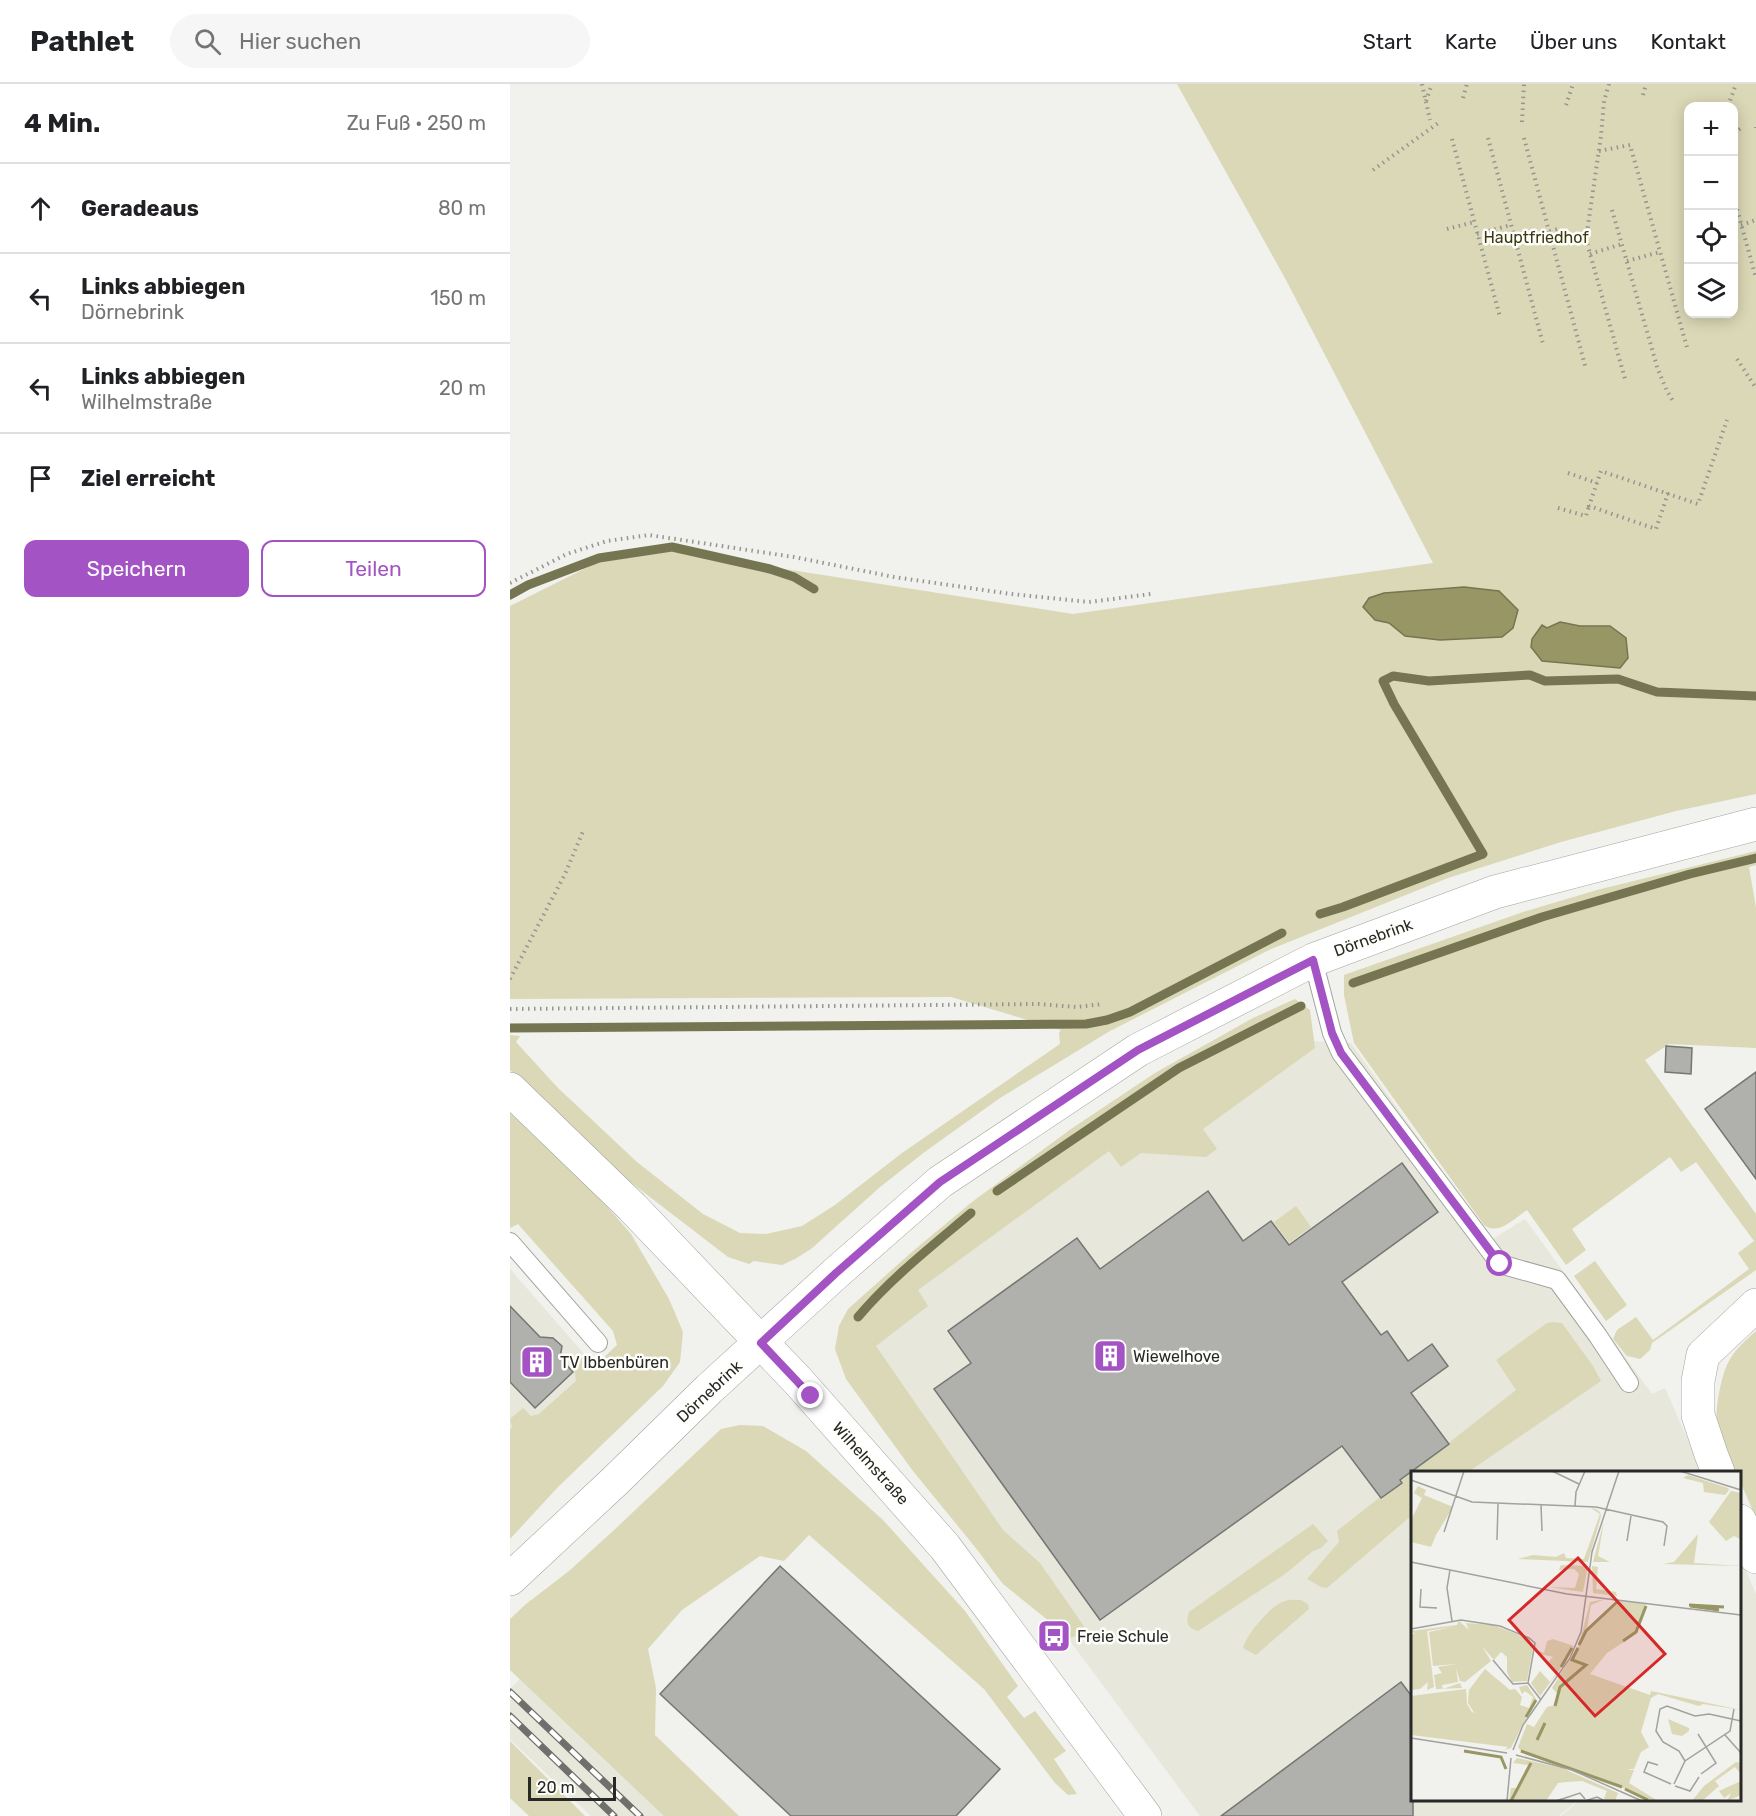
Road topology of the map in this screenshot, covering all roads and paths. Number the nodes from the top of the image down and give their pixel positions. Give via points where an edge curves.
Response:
1 (1422, 84) edge
2 (1432, 84) edge
3 (1467, 84) edge
4 (1524, 84) edge
5 (1573, 84) edge
6 (1609, 84) edge
7 (1646, 84) edge
8 (1736, 84) edge
9 (1642, 95) dead end
10 (1463, 98) dead end
11 (1426, 102) junction
12 (1729, 102) edge
13 (1566, 105) dead end
14 (1430, 120) dead end
15 (1441, 121) dead end
16 (1522, 122) dead end
17 (1741, 128) dead end
18 (1738, 130) edge
19 (1488, 138) dead end
20 (1524, 138) dead end
21 (1452, 139) dead end
22 (1599, 151) junction
23 (1373, 170) dead end
24 (1612, 210) dead end
25 (1737, 210) edge
26 (1756, 220) edge
27 (1474, 222) junction
28 (1511, 225) junction
29 (1741, 225) junction
30 (1561, 228) dead end
31 (1447, 229) dead end
32 (1549, 231) junction
33 (1477, 234) junction
34 (1515, 241) junction
35 (1622, 243) junction
36 (1660, 252) junction
37 (1590, 254) junction
38 (1627, 261) junction
39 (1756, 278) edge
40 (1500, 317) dead end
41 (1543, 344) dead end
42 (1688, 351) dead end
43 (1737, 359) dead end
44 (1586, 369) dead end
45 (1625, 379) dead end
46 (1756, 388) edge
47 (1673, 401) dead end
48 (1727, 420) dead end
49 (1568, 473) dead end
50 (1597, 483) junction
51 (1668, 493) junction
52 (1589, 506) junction
53 (1558, 508) dead end
54 (510, 583) edge
55 (1151, 594) dead end
56 (1756, 824) edge
57 (584, 829) dead end
58 (1313, 960) junction
59 (510, 979) edge
60 (1103, 1004) dead end
61 (510, 1009) edge
62 (510, 1089) edge
63 (510, 1242) edge
64 (1756, 1305) edge
65 (598, 1343) dead end
66 (761, 1343) junction
67 (1629, 1383) dead end
68 (1717, 1471) edge
69 (1741, 1523) edge
70 (1756, 1557) edge
71 (510, 1579) edge
72 (1145, 1816) edge

1 - 11 path
2 - 11 path
3 - 10 path
4 - 16 path
5 - 13 path
6 - 22 path
7 - 9 path
8 - 12 path
11 - 14 path
15 - 23 path
17 - 18 path
19 - 28 path
20 - 32 path
21 - 27 path
22 - 36 path via 1630,145
22 - 37 path via 1586,239
24 - 35 path
25 - 29 path
26 - 29 path
27 - 31 path
27 - 33 path
28 - 33 path
28 - 34 path
29 - 39 path
30 - 32 path
32 - 34 path
32 - 44 path
33 - 40 path
34 - 41 path
35 - 37 path
35 - 38 path
36 - 38 path
36 - 42 path
37 - 45 path
38 - 47 path via 1658,370
43 - 46 path
48 - 51 path via 1698,504
49 - 50 path
50 - 51 path via 1601,471
50 - 52 path
51 - 52 path via 1656,529
52 - 53 path via 1586,516
54 - 55 path via 567,554 607,541 649,535 1011,594 1089,602
56 - 58 street, Dörnebrink via 1495,892
57 - 59 path
58 - 66 street, Dörnebrink via 1138,1050 940,1182
58 - 67 lane via 1341,1053 1500,1264 1557,1280
60 - 61 path
62 - 66 street, Wilhelmstraße via 632,1207
63 - 65 lane
64 - 68 street via 1702,1355 1698,1415
66 - 71 street, Dörnebrink
66 - 72 street, Wilhelmstraße via 945,1547
69 - 70 street

